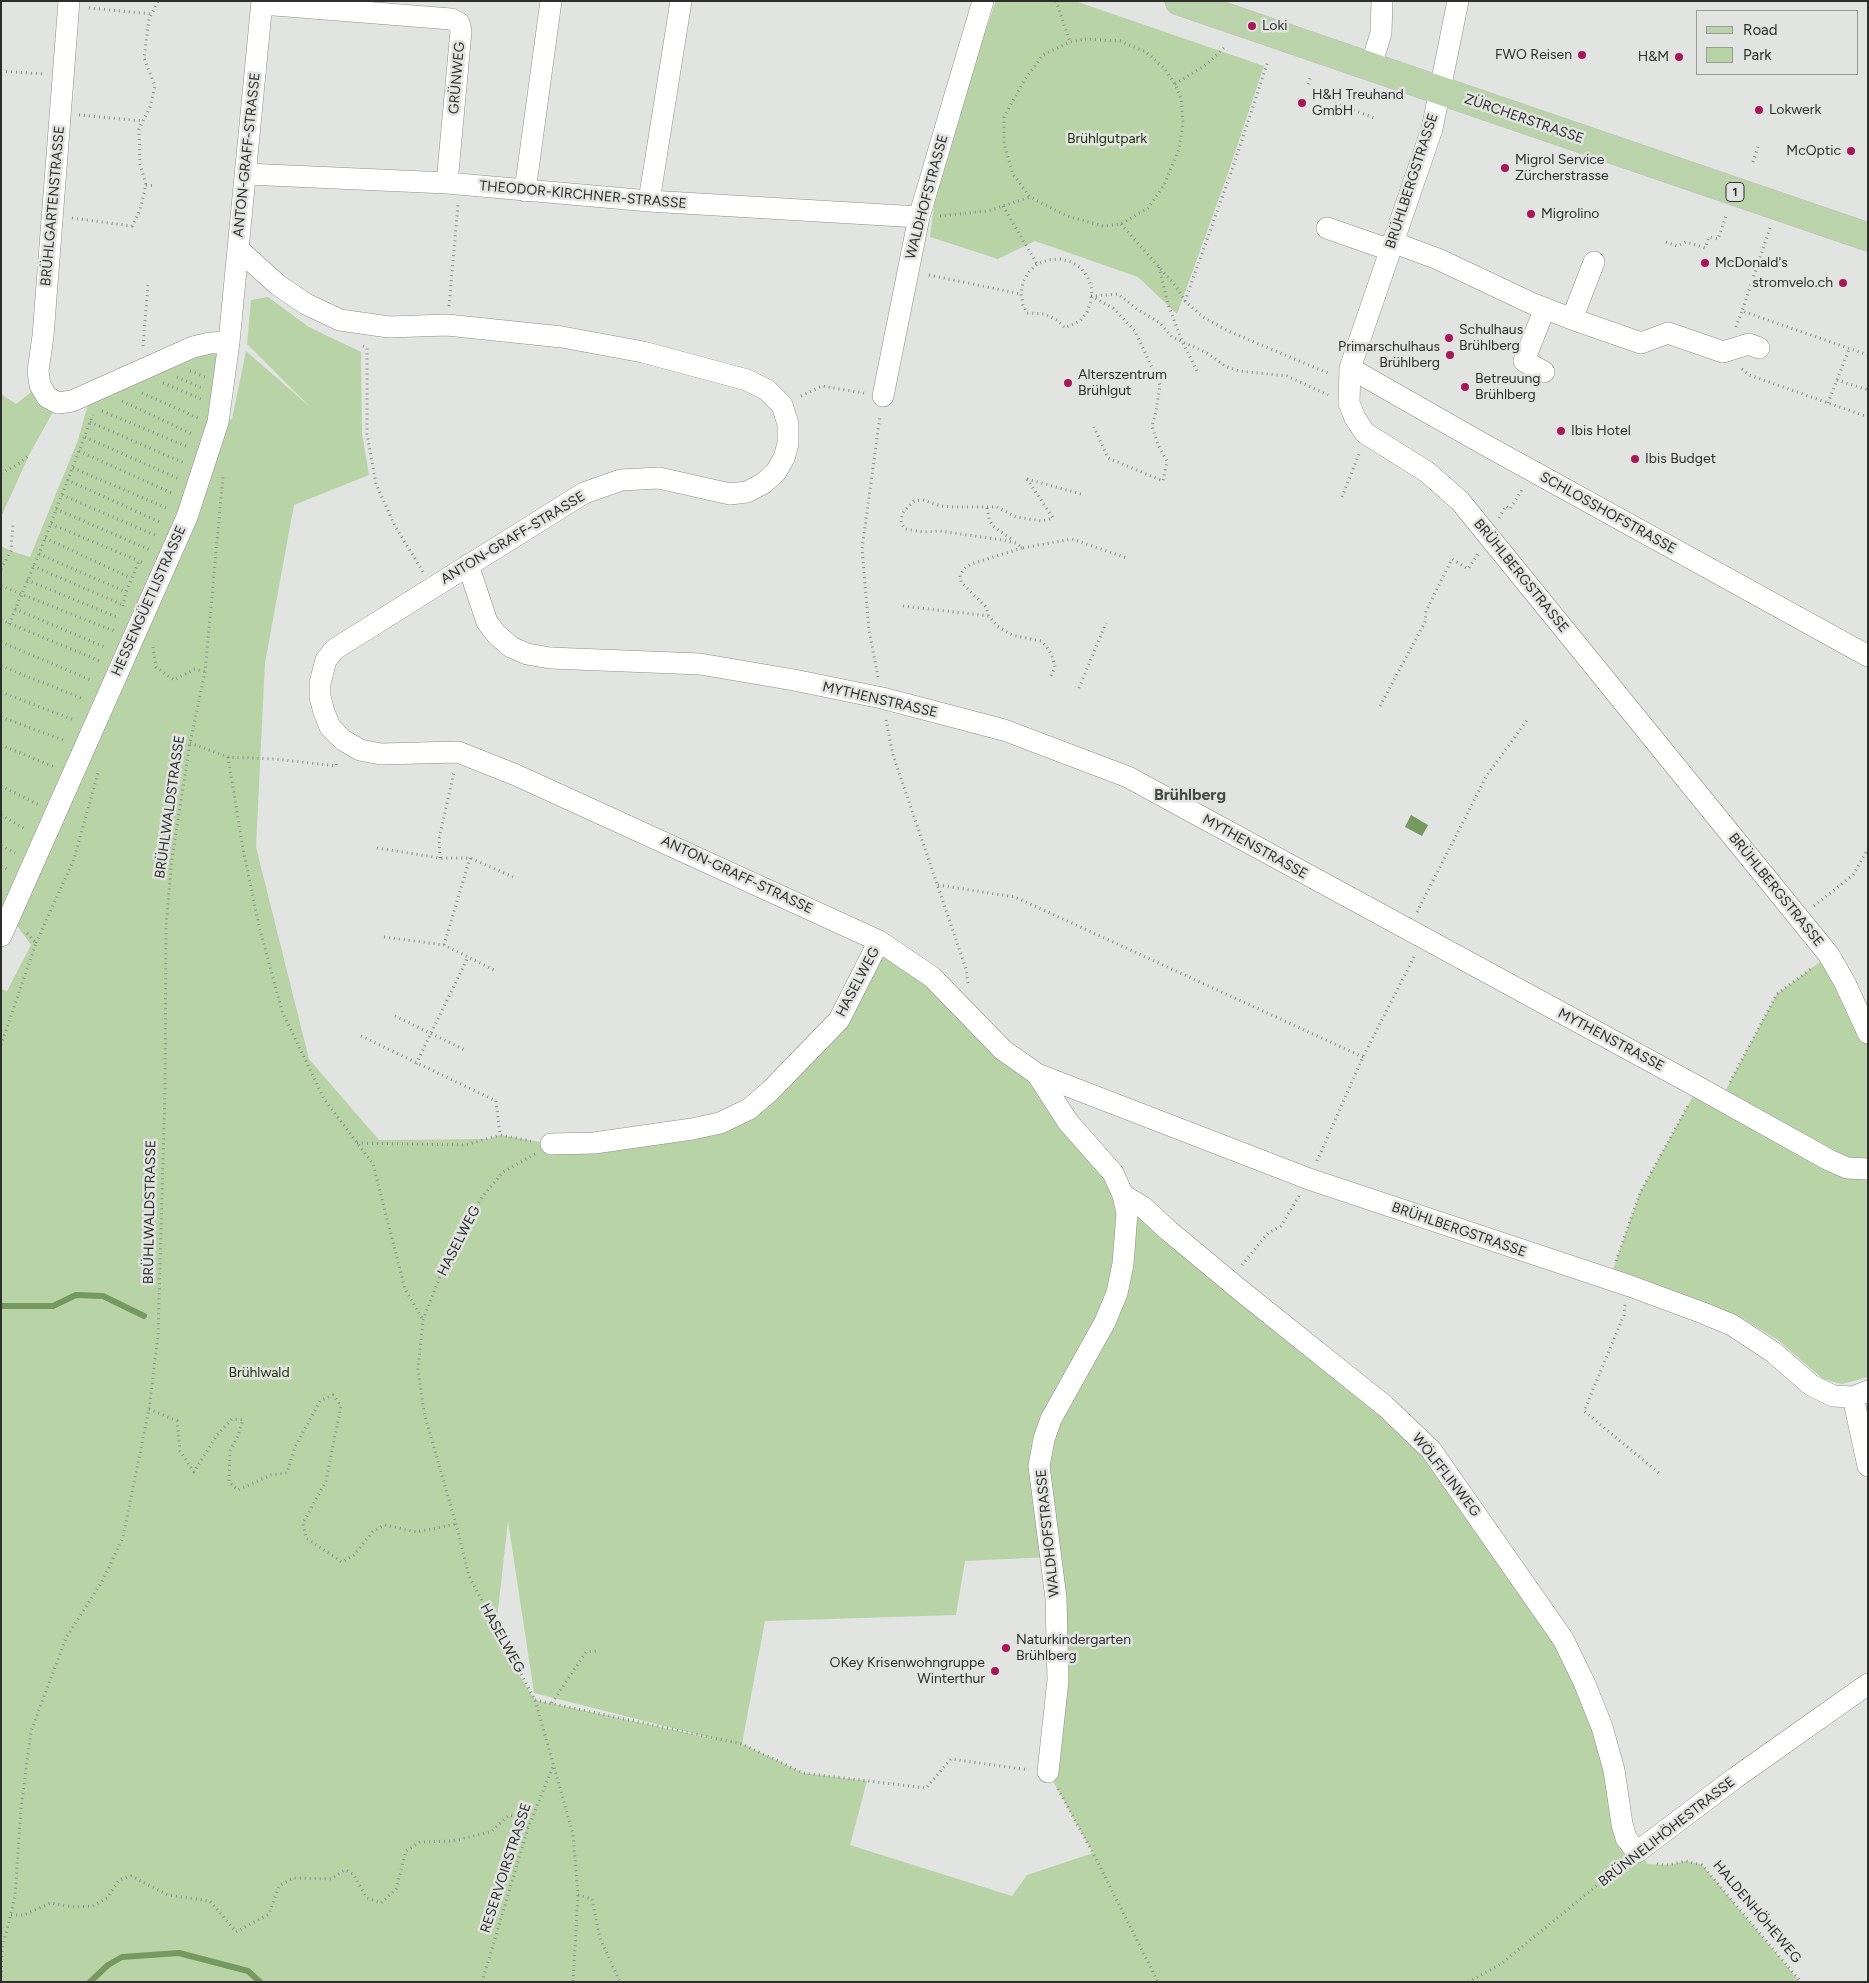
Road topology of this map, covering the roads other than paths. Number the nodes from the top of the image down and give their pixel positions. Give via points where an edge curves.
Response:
1 (551, 1) edge
2 (681, 1) edge
3 (983, 1) edge
4 (1179, 1) edge
5 (1382, 1) edge
6 (1458, 1) edge
7 (262, 3) edge
8 (68, 4) edge
9 (1371, 66) junction
10 (1440, 90) junction
11 (246, 174) junction
12 (454, 184) junction
13 (525, 191) junction
14 (649, 201) junction
15 (919, 217) junction
16 (1327, 228) dead end
17 (1868, 237) edge
18 (1391, 246) junction
19 (238, 250) junction
20 (1594, 262) dead end
21 (1545, 308) junction
22 (1572, 319) junction
23 (229, 342) junction
24 (1759, 348) dead end
25 (1544, 372) dead end
26 (1349, 375) junction
27 (882, 396) road end
28 (468, 566) junction
29 (1868, 656) edge
30 (1, 936) edge
31 (879, 941) junction
32 (970, 1014) joint
33 (1868, 1033) edge
34 (1036, 1074) junction
35 (551, 1144) road end
36 (1868, 1169) edge
37 (1123, 1195) junction
38 (1860, 1394) edge
39 (1868, 1466) edge
40 (1868, 1684) edge
41 (1048, 1772) road end
42 (1637, 1852) joint

1 - 13 street
2 - 14 street
3 - 15 street, WALDHOFSTRASSE
4 - 9 main road, ZÜRCHERSTRASSE / 1
5 - 9 street via 1381,33
6 - 10 street, BRÜHLBERGSTRASSE
7 - 11 street, ANTON-GRAFF-STRASSE
7 - 12 street, GRÜNWEG via 459,22
8 - 23 street, BRÜHLGARTENSTRASSE via 38,371 40,385 47,397 58,403 72,402 149,375 193,347
9 - 10 main road, ZÜRCHERSTRASSE / 1
10 - 17 main road, ZÜRCHERSTRASSE / 1
10 - 18 street, BRÜHLBERGSTRASSE via 1432,129
11 - 12 street, THEODOR-KIRCHNER-STRASSE
11 - 19 street, ANTON-GRAFF-STRASSE
12 - 13 street, THEODOR-KIRCHNER-STRASSE
13 - 14 street, THEODOR-KIRCHNER-STRASSE
14 - 15 street, THEODOR-KIRCHNER-STRASSE
15 - 27 street, WALDHOFSTRASSE
16 - 18 street
18 - 21 street via 1438,259
18 - 26 street, BRÜHLBERGSTRASSE
19 - 23 street, HESSENGÜETLISTRASSE
19 - 28 street, ANTON-GRAFF-STRASSE via 278,285 306,304 340,320 389,327 447,325 562,337 643,352 747,380 767,390 782,405 788,424 784,458 776,472 747,492 730,494 658,478 621,480 584,493
20 - 22 street
21 - 22 street
21 - 25 street via 1524,361
22 - 24 street via 1641,343 1668,333 1723,352 1748,344
23 - 30 street, HESSENGÜETLISTRASSE via 218,422 187,517
26 - 29 street, SCHLOSSHOFSTRASSE via 1478,441
26 - 33 street, BRÜHLBERGSTRASSE via 1349,403 1365,433 1428,472 1494,527 1828,955
28 - 31 street, ANTON-GRAFF-STRASSE via 348,640 326,660 320,696 330,727 343,740 360,750 381,754 458,752 516,775
28 - 36 street, MYTHENSTRASSE via 487,622 511,647 527,654 550,658 700,664 882,698 1004,730 1128,777 1829,1160 1847,1168
31 - 32 street, ANTON-GRAFF-STRASSE via 932,977
31 - 35 street, HASELWEG via 839,1020 749,1109 720,1123 692,1129 594,1143
32 - 34 street, WALDHOFSTRASSE via 1003,1050
34 - 37 street, WALDHOFSTRASSE via 1068,1122 1113,1173
34 - 38 street, BRÜHLBERGSTRASSE via 1309,1179 1630,1286 1732,1325 1773,1352 1811,1385 1833,1396
37 - 41 street, WALDHOFSTRASSE via 1127,1212 1126,1236 1117,1293 1105,1322 1051,1419 1039,1466 1056,1598 1058,1671
37 - 42 street, WÖLFFLINWEG via 1143,1207 1385,1406 1431,1450 1563,1639 1602,1727 1614,1770 1622,1824 1626,1838
38 - 39 street
40 - 42 street, BRÜNNELIHÖHESTRASSE

